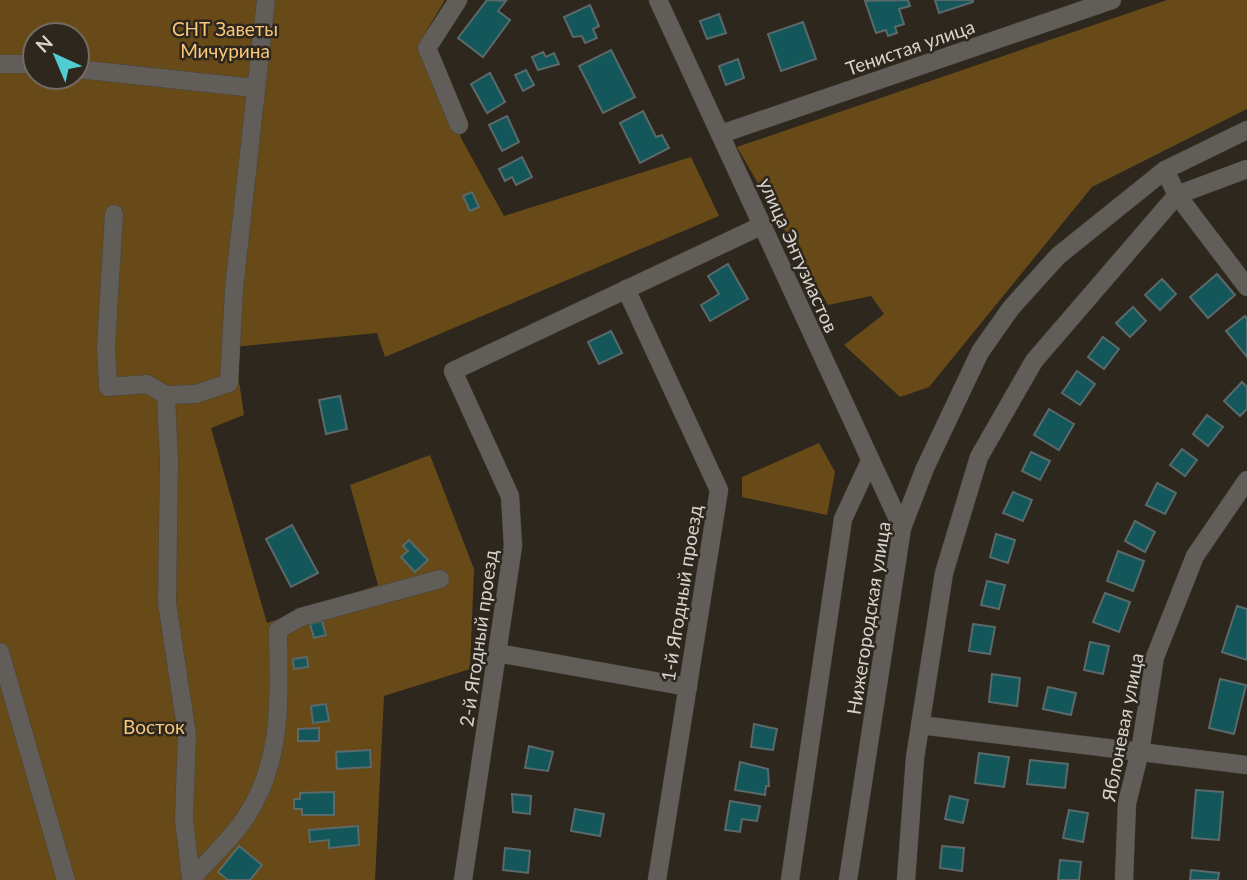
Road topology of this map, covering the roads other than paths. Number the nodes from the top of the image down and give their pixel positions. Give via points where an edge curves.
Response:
1 (266, 0) edge
2 (458, 0) edge
3 (658, 0) edge
4 (1112, 0) edge
5 (0, 64) edge
6 (21, 64) edge
7 (91, 71) edge
8 (254, 88) junction
9 (459, 125) dead end
10 (1247, 130) edge
11 (722, 134) junction
12 (1247, 169) edge
13 (1165, 170) junction
14 (1177, 195) junction
15 (114, 214) dead end
16 (763, 225) junction
17 (1247, 287) edge
18 (626, 289) junction
19 (166, 395) junction
20 (870, 461) junction
21 (1247, 480) edge
22 (902, 528) junction
23 (440, 579) dead end
24 (498, 653) junction
25 (1, 658) edge
26 (688, 687) junction
27 (920, 726) junction
28 (1140, 751) junction
29 (1247, 765) edge
30 (66, 880) edge
31 (191, 880) edge
32 (463, 880) edge
33 (657, 880) edge
34 (790, 880) edge
35 (848, 880) edge
36 (906, 880) edge
37 (1124, 880) edge

1 - 8 street
2 - 9 street via 427,48
3 - 11 street, улица Энтузиастов
4 - 11 street, Тенистая улица
5 - 6 street
7 - 8 street
8 - 19 street via 229,383 196,394
10 - 13 street, Нижегородская улица
11 - 16 street, улица Энтузиастов
12 - 14 street
13 - 14 street
13 - 22 street, Нижегородская улица via 1058,256 1012,308 980,352
14 - 17 street
14 - 27 street via 1034,361 979,457 944,573
15 - 19 street via 108,387 147,384
16 - 18 street
16 - 20 street, улица Энтузиастов
18 - 24 street, 2-й Ягодный проезд via 453,371 510,496 513,546
18 - 26 street, 1-й Ягодный проезд via 719,490
19 - 31 street via 167,603 187,734 184,820
20 - 22 street, улица Энтузиастов
20 - 34 street via 843,519
21 - 28 street, Яблоневая улица via 1195,556 1155,657
22 - 35 street, Нижегородская улица
23 - 31 street via 301,617 278,631 279,721 271,768 239,827
24 - 26 street
24 - 32 street, 2-й Ягодный проезд
25 - 30 street
26 - 33 street, 1-й Ягодный проезд
27 - 28 street
27 - 36 street
28 - 29 street
28 - 37 street, Яблоневая улица via 1127,803

